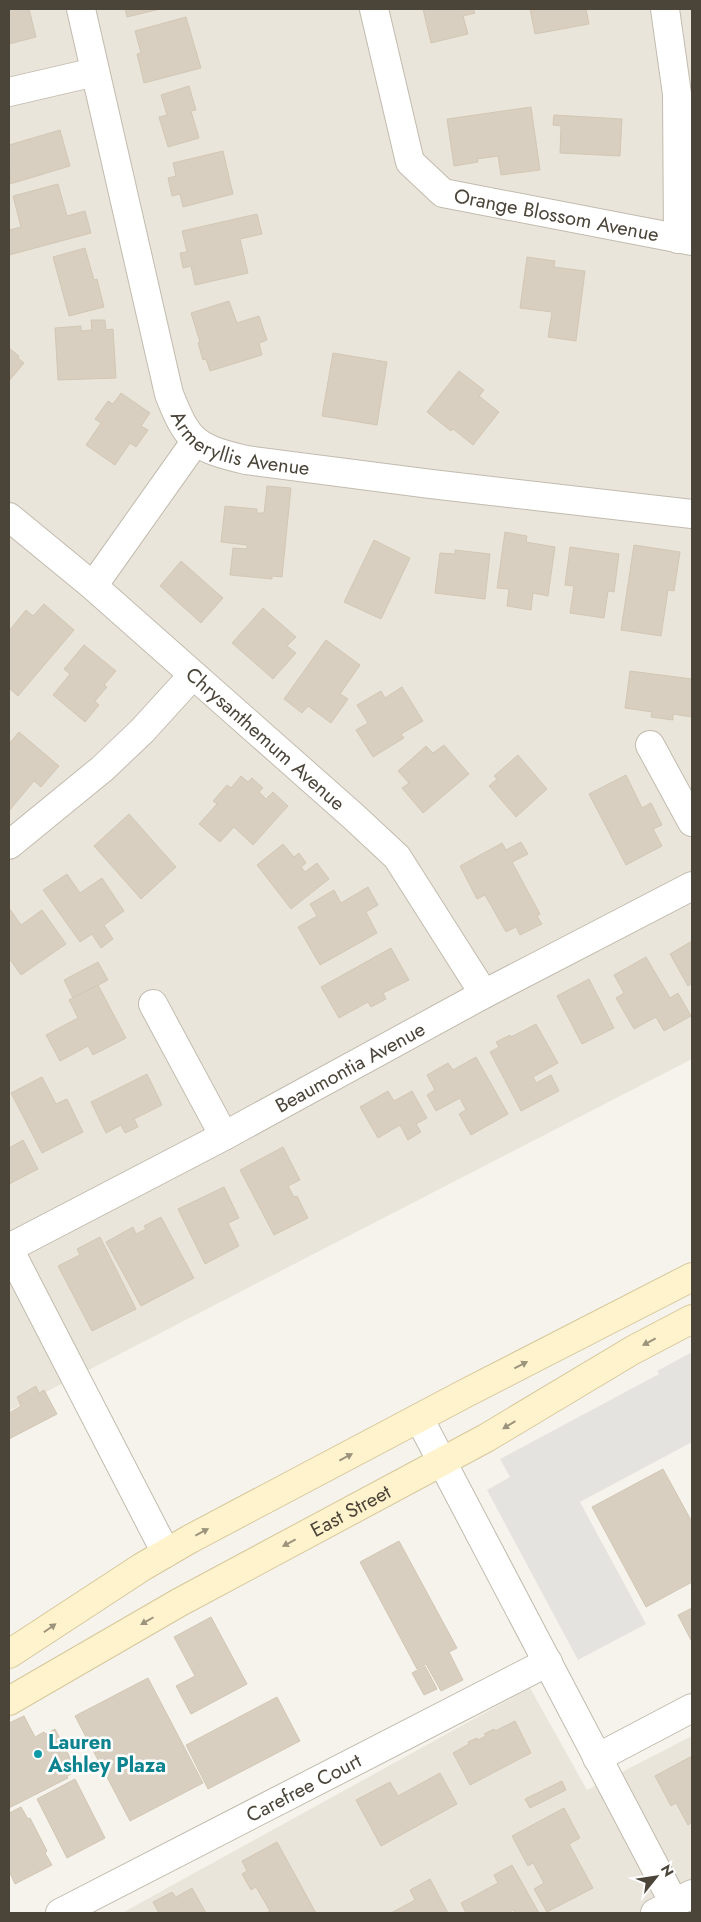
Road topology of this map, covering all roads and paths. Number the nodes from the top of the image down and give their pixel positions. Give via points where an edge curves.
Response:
1 (81, 9) edge
2 (374, 9) edge
3 (665, 9) edge
4 (95, 72) junction
5 (9, 92) edge
6 (685, 240) edge
7 (195, 442) junction
8 (692, 514) edge
9 (9, 517) edge
10 (93, 586) junction
11 (193, 674) junction
12 (650, 745) dead end
13 (692, 822) edge
14 (9, 845) edge
15 (692, 886) edge
16 (484, 994) junction
17 (153, 1004) dead end
18 (224, 1136) junction
19 (9, 1249) edge
20 (692, 1277) edge
21 (692, 1319) edge
22 (419, 1418) junction
23 (442, 1462) junction
24 (166, 1553) junction
25 (9, 1654) edge
26 (548, 1662) junction
27 (9, 1701) edge
28 (692, 1708) edge
29 (598, 1758) junction
30 (674, 1903) edge
31 (60, 1913) edge

1 - 4 street, Armeryllis Avenue
2 - 6 street, Orange Blossom Avenue via 410,162 443,193
3 - 6 street via 677,94
4 - 5 street
4 - 7 street, Armeryllis Avenue via 169,394 180,422
7 - 8 street, Armeryllis Avenue via 216,453 246,460
7 - 10 street
9 - 10 street, Chrysanthemum Avenue
10 - 11 street, Chrysanthemum Avenue
11 - 14 street via 102,769
11 - 16 street, Chrysanthemum Avenue via 397,857
12 - 13 street
15 - 16 street, Beaumontia Avenue
16 - 18 street, Beaumontia Avenue
17 - 18 street
18 - 19 street, Beaumontia Avenue
19 - 24 street
22 -> 20 main road
21 -> 23 main road, East Street
22 - 23 street
24 -> 22 main road
23 - 26 street
23 -> 27 main road, East Street via 180,1602
25 -> 24 main road
26 - 29 street
26 - 31 street, Carefree Court
28 - 29 street
29 - 30 street

